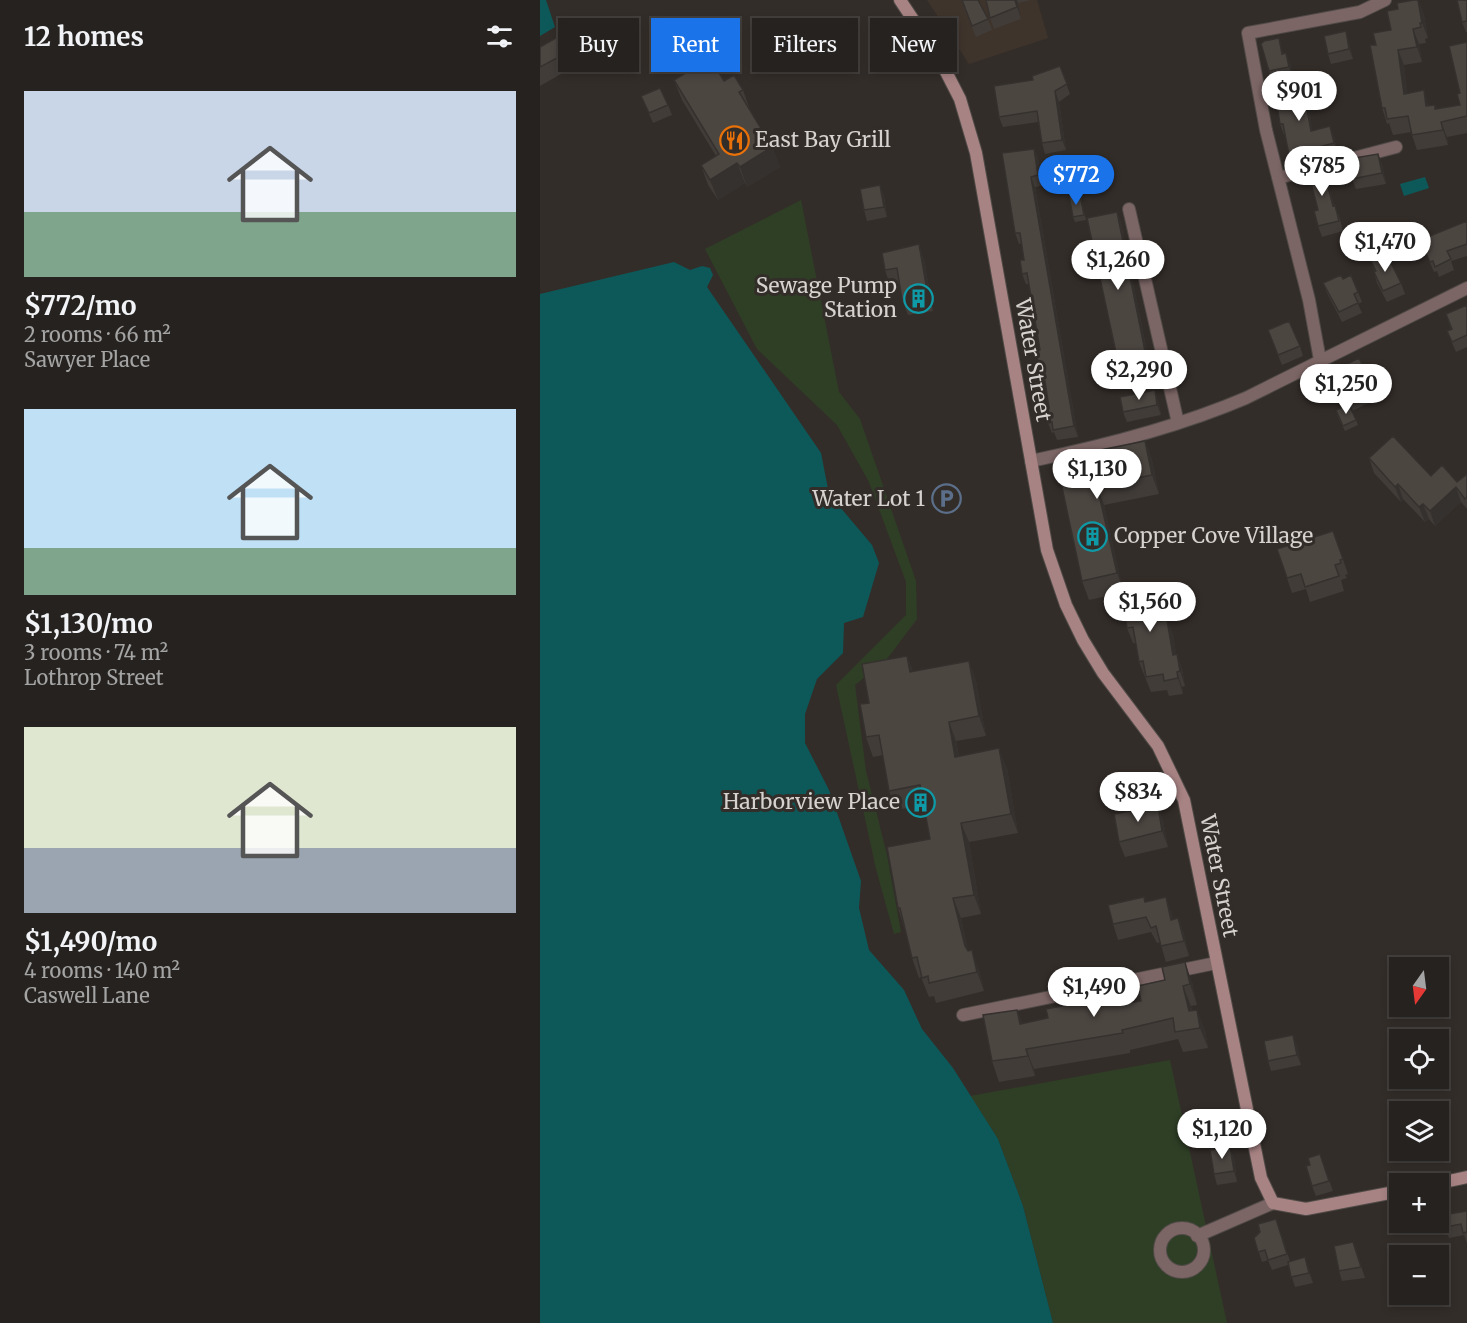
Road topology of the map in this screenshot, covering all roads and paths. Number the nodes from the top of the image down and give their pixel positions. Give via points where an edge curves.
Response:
1 (900, 0) edge
2 (1385, 0) edge
3 (1396, 147) dead end
4 (1278, 178) junction
5 (1129, 209) dead end
6 (1467, 288) edge
7 (1320, 360) junction
8 (1178, 423) junction
9 (1031, 461) junction
10 (1216, 963) junction
11 (963, 1015) dead end
12 (1467, 1177) edge
13 (1449, 1181) edge
14 (1389, 1193) edge
15 (1273, 1203) junction
16 (1197, 1236) dead end

1 - 9 main road, Water Street via 940,60 960,99 969,129
2 - 4 street via 1360,12 1248,33
3 - 4 street
4 - 7 street
5 - 8 street
6 - 7 street
7 - 8 street via 1246,398
8 - 9 street
9 - 10 main road, Water Street via 1047,550 1066,605 1103,673 1158,746 1184,800
10 - 11 street
10 - 15 main road, Water Street via 1261,1178
12 - 13 main road
14 - 15 main road via 1306,1209
15 - 16 street

